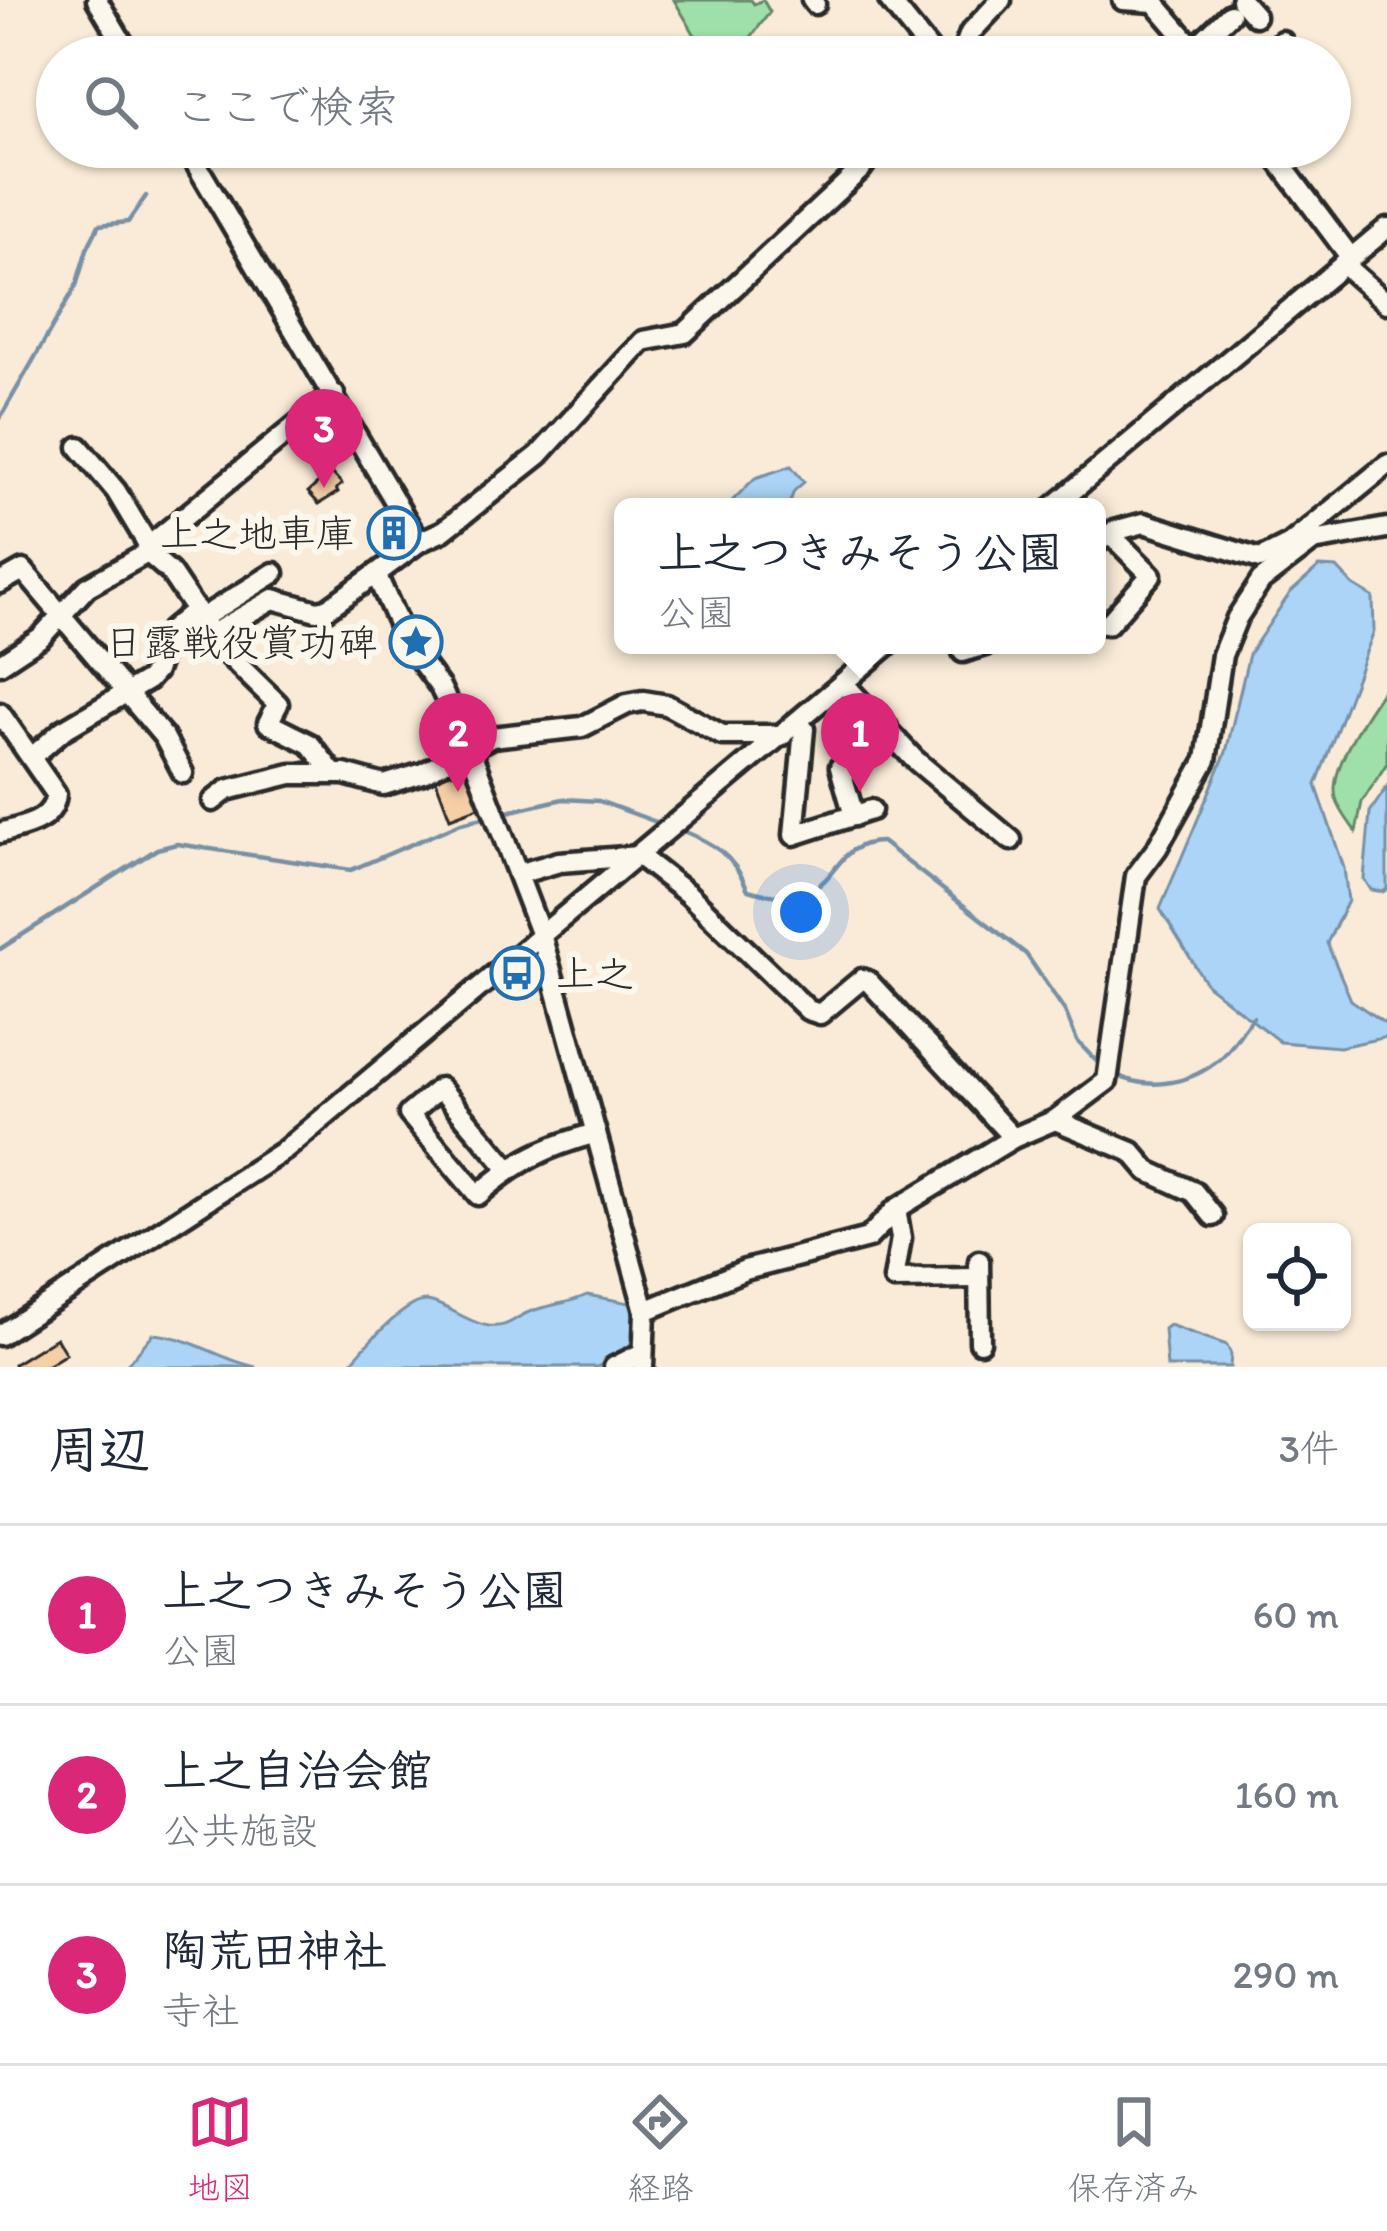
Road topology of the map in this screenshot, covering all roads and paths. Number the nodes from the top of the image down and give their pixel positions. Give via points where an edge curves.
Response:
1 (97, 0) edge
2 (890, 0) edge
3 (1000, 0) edge
4 (1123, 0) edge
5 (1160, 3) edge
6 (1236, 7) edge
7 (1255, 16) dead end
8 (118, 36) edge
9 (918, 36) edge
10 (969, 36) edge
11 (1185, 36) edge
12 (1212, 36) edge
13 (199, 168) edge
14 (862, 168) edge
15 (1283, 168) edge
16 (1387, 228) edge
17 (1347, 261) junction
18 (1387, 303) edge
19 (334, 394) junction
20 (79, 447) dead end
21 (1387, 465) edge
22 (1064, 498) edge
23 (1387, 528) edge
24 (1106, 537) edge
25 (1309, 537) junction
26 (1106, 541) edge
27 (419, 542) junction
28 (148, 550) junction
29 (376, 574) junction
30 (0, 583) edge
31 (273, 599) junction
32 (58, 614) junction
33 (204, 620) junction
34 (1106, 624) edge
35 (877, 654) edge
36 (0, 664) edge
37 (843, 683) junction
38 (126, 693) junction
39 (0, 713) edge
40 (887, 727) junction
41 (790, 728) junction
42 (469, 747) junction
43 (32, 757) junction
44 (183, 773) dead end
45 (333, 773) junction
46 (213, 800) dead end
47 (0, 832) edge
48 (1011, 840) dead end
49 (639, 856) junction
50 (518, 874) junction
51 (542, 938) junction
52 (1055, 1120) junction
53 (596, 1133) junction
54 (1013, 1138) junction
55 (508, 1168) junction
56 (896, 1210) junction
57 (1213, 1216) dead end
58 (645, 1311) junction
59 (0, 1335) edge
60 (980, 1342) dead end
61 (643, 1360) edge
62 (614, 1367) edge

1 - 8 street
2 - 9 street
3 - 10 street
4 - 5 street
5 - 11 street
6 - 7 street
6 - 12 street
13 - 19 street
14 - 27 street via 685,333 643,341 539,455
15 - 17 street
16 - 17 street
17 - 18 street
17 - 22 street
19 - 27 street
19 - 28 street
20 - 28 street via 116,490
21 - 25 street
23 - 25 street
24 - 25 street via 1130,525 1154,525 1260,559
25 - 52 street via 1261,581 1237,618 1222,655 1207,760 1136,876 1107,1081
26 - 34 street via 1151,575
27 - 29 street
28 - 32 street
28 - 33 street
29 - 31 street via 317,611
29 - 42 street
30 - 32 street via 22,570
31 - 33 street
31 - 33 street via 266,579
32 - 36 street via 41,637
32 - 38 street
33 - 38 street via 170,631 157,670
33 - 45 street via 278,704 268,723 310,744
35 - 37 street
37 - 40 street
37 - 41 street
38 - 43 street
38 - 44 street
39 - 43 street
40 - 41 street via 840,767 862,813 794,835 804,729
40 - 48 street
41 - 42 street via 722,735 643,701 582,727 491,737
41 - 49 street
42 - 45 street via 384,785
42 - 50 street
43 - 47 street via 55,804 40,821
45 - 46 street via 291,774
49 - 50 street
49 - 51 street
49 - 54 street via 808,1010 820,1014 868,981
50 - 51 street
51 - 53 street
51 - 59 street via 285,1150
52 - 54 street
52 - 57 street via 1132,1152 1148,1171 1194,1192
53 - 55 street
53 - 58 street
54 - 56 street
55 - 55 street via 478,1195 409,1114 440,1088
56 - 58 street via 868,1238 745,1270
56 - 60 street via 894,1279 979,1270
58 - 61 street
61 - 62 street

